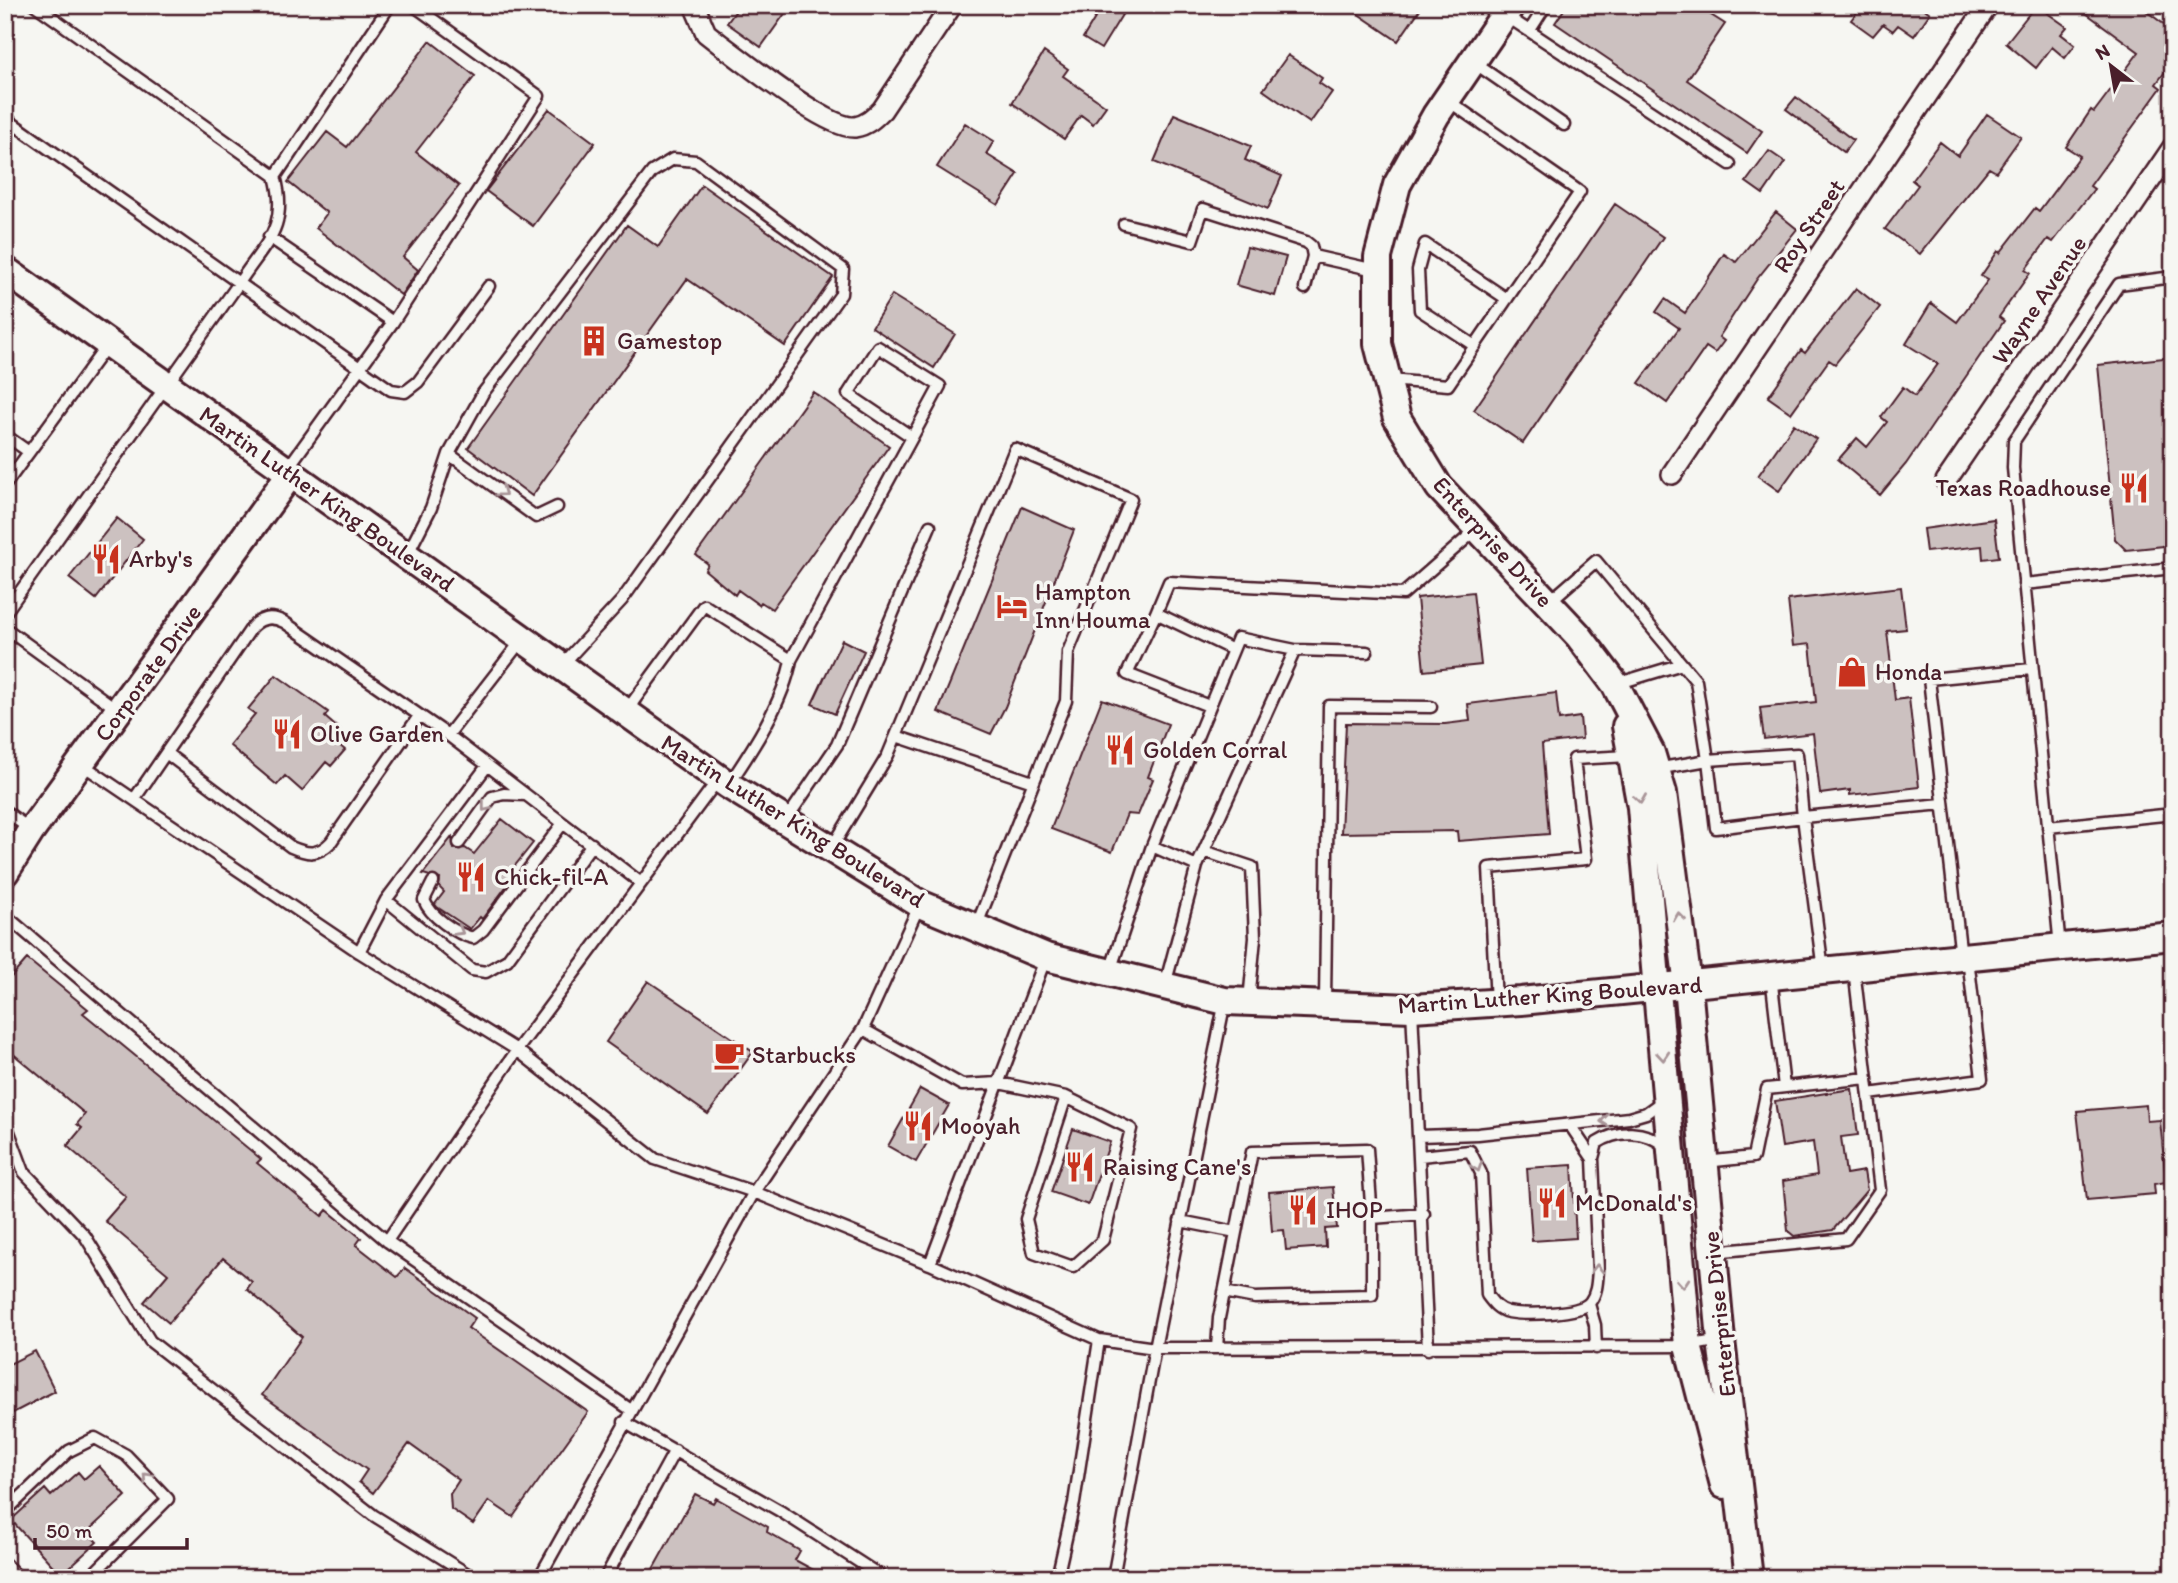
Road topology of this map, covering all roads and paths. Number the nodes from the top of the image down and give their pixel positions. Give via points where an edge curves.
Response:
1 (35, 5) edge
2 (390, 5) edge
3 (413, 5) edge
4 (952, 5) edge
5 (1546, 5) edge
6 (1988, 5) edge
7 (700, 9) edge
8 (1507, 10) edge
9 (1530, 30) junction
10 (1473, 62) junction
11 (1447, 100) junction
12 (5, 118) edge
13 (1564, 125) dead end
14 (2173, 147) edge
15 (1730, 164) dead end
16 (275, 177) junction
17 (1124, 224) dead end
18 (269, 237) junction
19 (1312, 256) junction
20 (5, 271) edge
21 (1379, 271) junction
22 (2173, 277) edge
23 (239, 283) junction
24 (489, 286) dead end
25 (1305, 288) dead end
26 (1507, 299) junction
27 (393, 323) junction
28 (108, 344) junction
29 (1475, 346) junction
30 (360, 369) junction
31 (1387, 380) junction
32 (166, 385) junction
33 (5, 435) edge
34 (912, 437) junction
35 (29, 452) junction
36 (449, 454) junction
37 (288, 472) junction
38 (1672, 474) dead end
39 (1947, 481) dead end
40 (5, 485) edge
41 (557, 507) dead end
42 (930, 526) dead end
43 (1478, 529) junction
44 (407, 555) junction
45 (2173, 568) edge
46 (2024, 584) junction
47 (1548, 604) junction
48 (5, 613) edge
49 (1156, 613) junction
50 (5, 628) edge
51 (524, 637) junction
52 (1233, 650) junction
53 (1295, 650) junction
54 (1367, 652) dead end
55 (791, 660) junction
56 (1682, 664) junction
57 (562, 665) junction
58 (2032, 669) junction
59 (1615, 684) junction
60 (1209, 706) junction
61 (1431, 707) dead end
62 (120, 711) junction
63 (625, 712) junction
64 (419, 716) junction
65 (449, 735) junction
66 (896, 736) junction
67 (166, 753) junction
68 (1708, 760) junction
69 (1645, 762) junction
70 (82, 765) junction
71 (487, 766) junction
72 (724, 781) junction
73 (1033, 782) junction
74 (526, 795) junction
75 (135, 798) junction
76 (1944, 804) junction
77 (5, 811) edge
78 (2173, 814) edge
79 (1803, 817) junction
80 (785, 821) junction
81 (563, 823) junction
82 (2048, 827) junction
83 (31, 831) junction
84 (459, 843) dead end
85 (592, 844) junction
86 (1152, 846) junction
87 (830, 849) junction
88 (1204, 851) junction
89 (1197, 866) junction
90 (5, 872) edge
91 (433, 882) dead end
92 (641, 883) junction
93 (386, 900) junction
94 (920, 904) junction
95 (5, 915) edge
96 (976, 928) junction
97 (2173, 936) edge
98 (2060, 947) junction
99 (359, 952) junction
100 (1046, 957) junction
101 (1964, 957) junction
102 (1854, 968) junction
103 (1823, 971) junction
104 (1109, 972) junction
105 (1770, 976) junction
106 (1688, 985) junction
107 (1165, 986) junction
108 (1657, 988) junction
109 (1237, 1002) junction
110 (1496, 1003) junction
111 (1325, 1006) junction
112 (1412, 1008) junction
113 (863, 1029) junction
114 (517, 1050) junction
115 (1867, 1078) junction
116 (999, 1083) junction
117 (1784, 1087) junction
118 (1869, 1094) junction
119 (1066, 1097) junction
120 (1667, 1097) junction
121 (5, 1121) edge
122 (1570, 1125) junction
123 (1419, 1136) junction
124 (1672, 1152) junction
125 (1420, 1156) junction
126 (1593, 1159) junction
127 (1705, 1162) junction
128 (754, 1192) junction
129 (1424, 1214) junction
130 (1372, 1218) junction
131 (1180, 1221) junction
132 (1236, 1232) junction
133 (387, 1241) junction
134 (1713, 1252) junction
135 (930, 1264) junction
136 (1224, 1292) junction
137 (1589, 1304) junction
138 (1099, 1340) junction
139 (1721, 1340) junction
140 (1688, 1346) junction
141 (1155, 1348) junction
142 (1217, 1348) junction
143 (1595, 1348) junction
144 (1428, 1349) junction
145 (631, 1410) junction
146 (624, 1422) junction
147 (675, 1450) junction
148 (5, 1512) edge
149 (5, 1564) edge
150 (19, 1578) edge
151 (89, 1578) edge
152 (474, 1578) edge
153 (538, 1578) edge
154 (605, 1578) edge
155 (884, 1578) edge
156 (1057, 1578) edge
157 (1114, 1578) edge
158 (1749, 1578) edge

1 - 16 lane
2 - 16 lane
3 - 27 lane via 539,96
4 - 7 street via 882,110 853,127 829,121 706,33
5 - 9 lane
6 - 38 street, Roy Street
8 - 9 lane
8 - 10 street, Enterprise Drive
9 - 15 lane
10 - 11 street, Enterprise Drive
10 - 13 lane
11 - 21 street, Enterprise Drive via 1397,185 1378,257
11 - 26 lane via 1580,192
12 - 23 lane
14 - 39 street, Wayne Avenue
16 - 18 lane via 282,203
17 - 19 lane via 1192,241 1203,209 1306,242
18 - 23 lane
18 - 27 lane
19 - 21 lane
19 - 25 lane
20 - 28 street, Martin Luther King Boulevard
21 - 31 street, Enterprise Drive via 1378,344
22 - 46 lane via 2119,284 2014,441
23 - 30 lane
23 - 32 lane
24 - 30 lane via 418,382 405,392 391,390
26 - 29 lane
26 - 29 lane via 1425,244 1418,270 1419,310
27 - 30 lane
28 - 32 street, Martin Luther King Boulevard
28 - 35 lane
29 - 31 lane via 1448,386
30 - 37 lane
31 - 43 street, Enterprise Drive via 1397,418 1438,487
32 - 37 street, Martin Luther King Boulevard
32 - 48 lane
33 - 35 lane
34 - 34 lane via 940,386 878,347 848,394
34 - 55 lane
35 - 40 lane
36 -> 41 lane via 536,517
36 - 44 lane via 431,508
36 - 57 lane via 483,393 661,164 673,159 696,161 843,269 841,294 622,600
37 - 44 street, Martin Luther King Boulevard
37 - 62 street, Corporate Drive
42 - 80 lane via 837,745
43 - 47 street, Enterprise Drive
43 - 49 lane via 1403,594 1169,582
44 - 51 street, Martin Luther King Boulevard
45 - 46 lane
46 - 58 lane
47 - 56 lane via 1596,561
47 - 59 street, Enterprise Drive
49 - 52 lane
49 - 60 lane via 1127,674
50 - 62 lane
51 - 57 street, Martin Luther King Boulevard
51 - 65 lane
52 - 53 lane via 1238,638
52 - 60 lane
53 - 54 lane
53 - 88 lane
55 - 63 lane via 705,605
55 - 72 lane via 789,675 750,753
56 - 59 lane
56 - 68 lane via 1696,681
57 - 63 street, Martin Luther King Boulevard
58 - 76 lane via 1929,679
58 - 82 lane
59 - 69 street, Enterprise Drive via 1636,721
60 - 86 lane
61 - 111 lane via 1328,706
62 - 70 street, Corporate Drive
63 - 72 street, Martin Luther King Boulevard
64 - 65 lane
64 - 67 lane via 284,622 267,618 252,627
64 - 67 lane via 331,842 316,853 291,846
65 - 71 lane
66 - 73 lane
66 - 73 lane via 1015,450 1131,499 1068,652 1066,701
66 - 87 lane
67 - 75 lane
68 - 69 lane
68 - 79 lane via 1797,754
68 - 79 lane via 1716,828
106 -> 69 street, Enterprise Drive via 1663,793
69 -> 108 street, Enterprise Drive via 1641,807
69 - 110 lane via 1574,759 1586,859 1489,868
70 - 75 lane
70 - 83 street, Corporate Drive
71 - 74 lane
71 - 93 lane
72 - 80 street, Martin Luther King Boulevard
72 - 92 lane
73 - 96 lane
74 - 81 lane
74 -> 84 lane via 492,797
75 - 99 lane
76 - 79 lane
76 - 101 lane
77 - 83 lane
78 - 82 lane
79 - 103 lane
80 - 87 street, Martin Luther King Boulevard
81 - 85 lane
91 -> 81 lane via 424,900 427,907 462,936 472,938 483,930
82 - 98 lane
83 - 90 street, Corporate Drive
85 - 92 lane
85 - 93 lane via 507,960 486,972 472,970
86 - 89 lane
86 - 104 lane
87 - 94 street, Martin Luther King Boulevard
88 - 89 lane
88 - 109 lane via 1252,867 1255,938
89 - 107 lane
92 - 114 lane
93 - 99 lane
94 - 96 street, Martin Luther King Boulevard
94 - 113 lane
95 - 133 lane
96 - 100 street, Martin Luther King Boulevard
97 - 98 street, Martin Luther King Boulevard
98 - 101 street, Martin Luther King Boulevard
99 - 114 lane
100 - 104 street, Martin Luther King Boulevard
100 - 116 lane
101 - 102 street, Martin Luther King Boulevard
101 - 118 lane via 1982,1079
102 - 103 street, Martin Luther King Boulevard
102 - 115 lane
103 - 105 street, Martin Luther King Boulevard
104 - 107 street, Martin Luther King Boulevard
105 - 106 street, Martin Luther King Boulevard
105 - 117 lane
106 - 108 street, Martin Luther King Boulevard
106 - 127 street, Enterprise Drive
107 - 109 street, Martin Luther King Boulevard
108 - 110 street, Martin Luther King Boulevard
108 -> 120 street, Enterprise Drive
109 - 111 street, Martin Luther King Boulevard
109 - 131 lane
110 - 112 street, Martin Luther King Boulevard
111 - 112 street, Martin Luther King Boulevard
112 - 123 lane
113 - 116 lane via 962,1085
113 - 128 lane
114 - 128 lane via 655,1159
114 - 133 lane
115 - 117 lane
115 - 118 lane
116 - 119 lane
116 - 135 lane
117 - 127 lane via 1767,1089 1753,1157
118 - 134 lane via 1880,1190 1846,1239
119 - 119 lane via 1026,1219 1034,1253 1073,1267 1103,1240 1131,1129
120 -> 122 lane via 1638,1116
120 - 124 street, Enterprise Drive
121 - 152 lane via 24,1172 85,1236 150,1341 373,1515
122 - 123 lane
122 - 126 lane
123 - 125 lane
124 - 126 lane via 1652,1136 1609,1135 1597,1143
124 -> 140 street, Enterprise Drive
125 - 129 lane
125 -> 137 lane via 1470,1151 1476,1161 1481,1173 1487,1295 1496,1307 1509,1312 1570,1312
137 -> 126 lane via 1597,1289 1598,1270
127 - 134 street, Enterprise Drive
128 - 135 lane
128 - 145 lane
129 - 130 lane
129 - 144 lane
130 - 132 lane via 1367,1149 1252,1152
130 - 136 lane via 1372,1294 1255,1298
131 - 132 lane
131 - 141 lane
132 - 136 lane
133 - 145 lane
134 - 139 street, Enterprise Drive
135 - 138 lane
136 - 142 lane
137 - 143 lane
138 - 141 lane
138 - 156 lane via 1074,1503
139 - 140 lane
139 - 158 street, Enterprise Drive
140 - 143 lane
140 - 158 street, Enterprise Drive
141 - 142 lane
141 - 157 lane
142 - 144 lane
143 - 144 lane
145 - 146 lane
146 - 147 lane
146 - 153 lane
147 - 154 lane
147 - 155 lane
151 -> 148 lane via 168,1499 126,1455 95,1438 69,1451
149 - 150 lane

